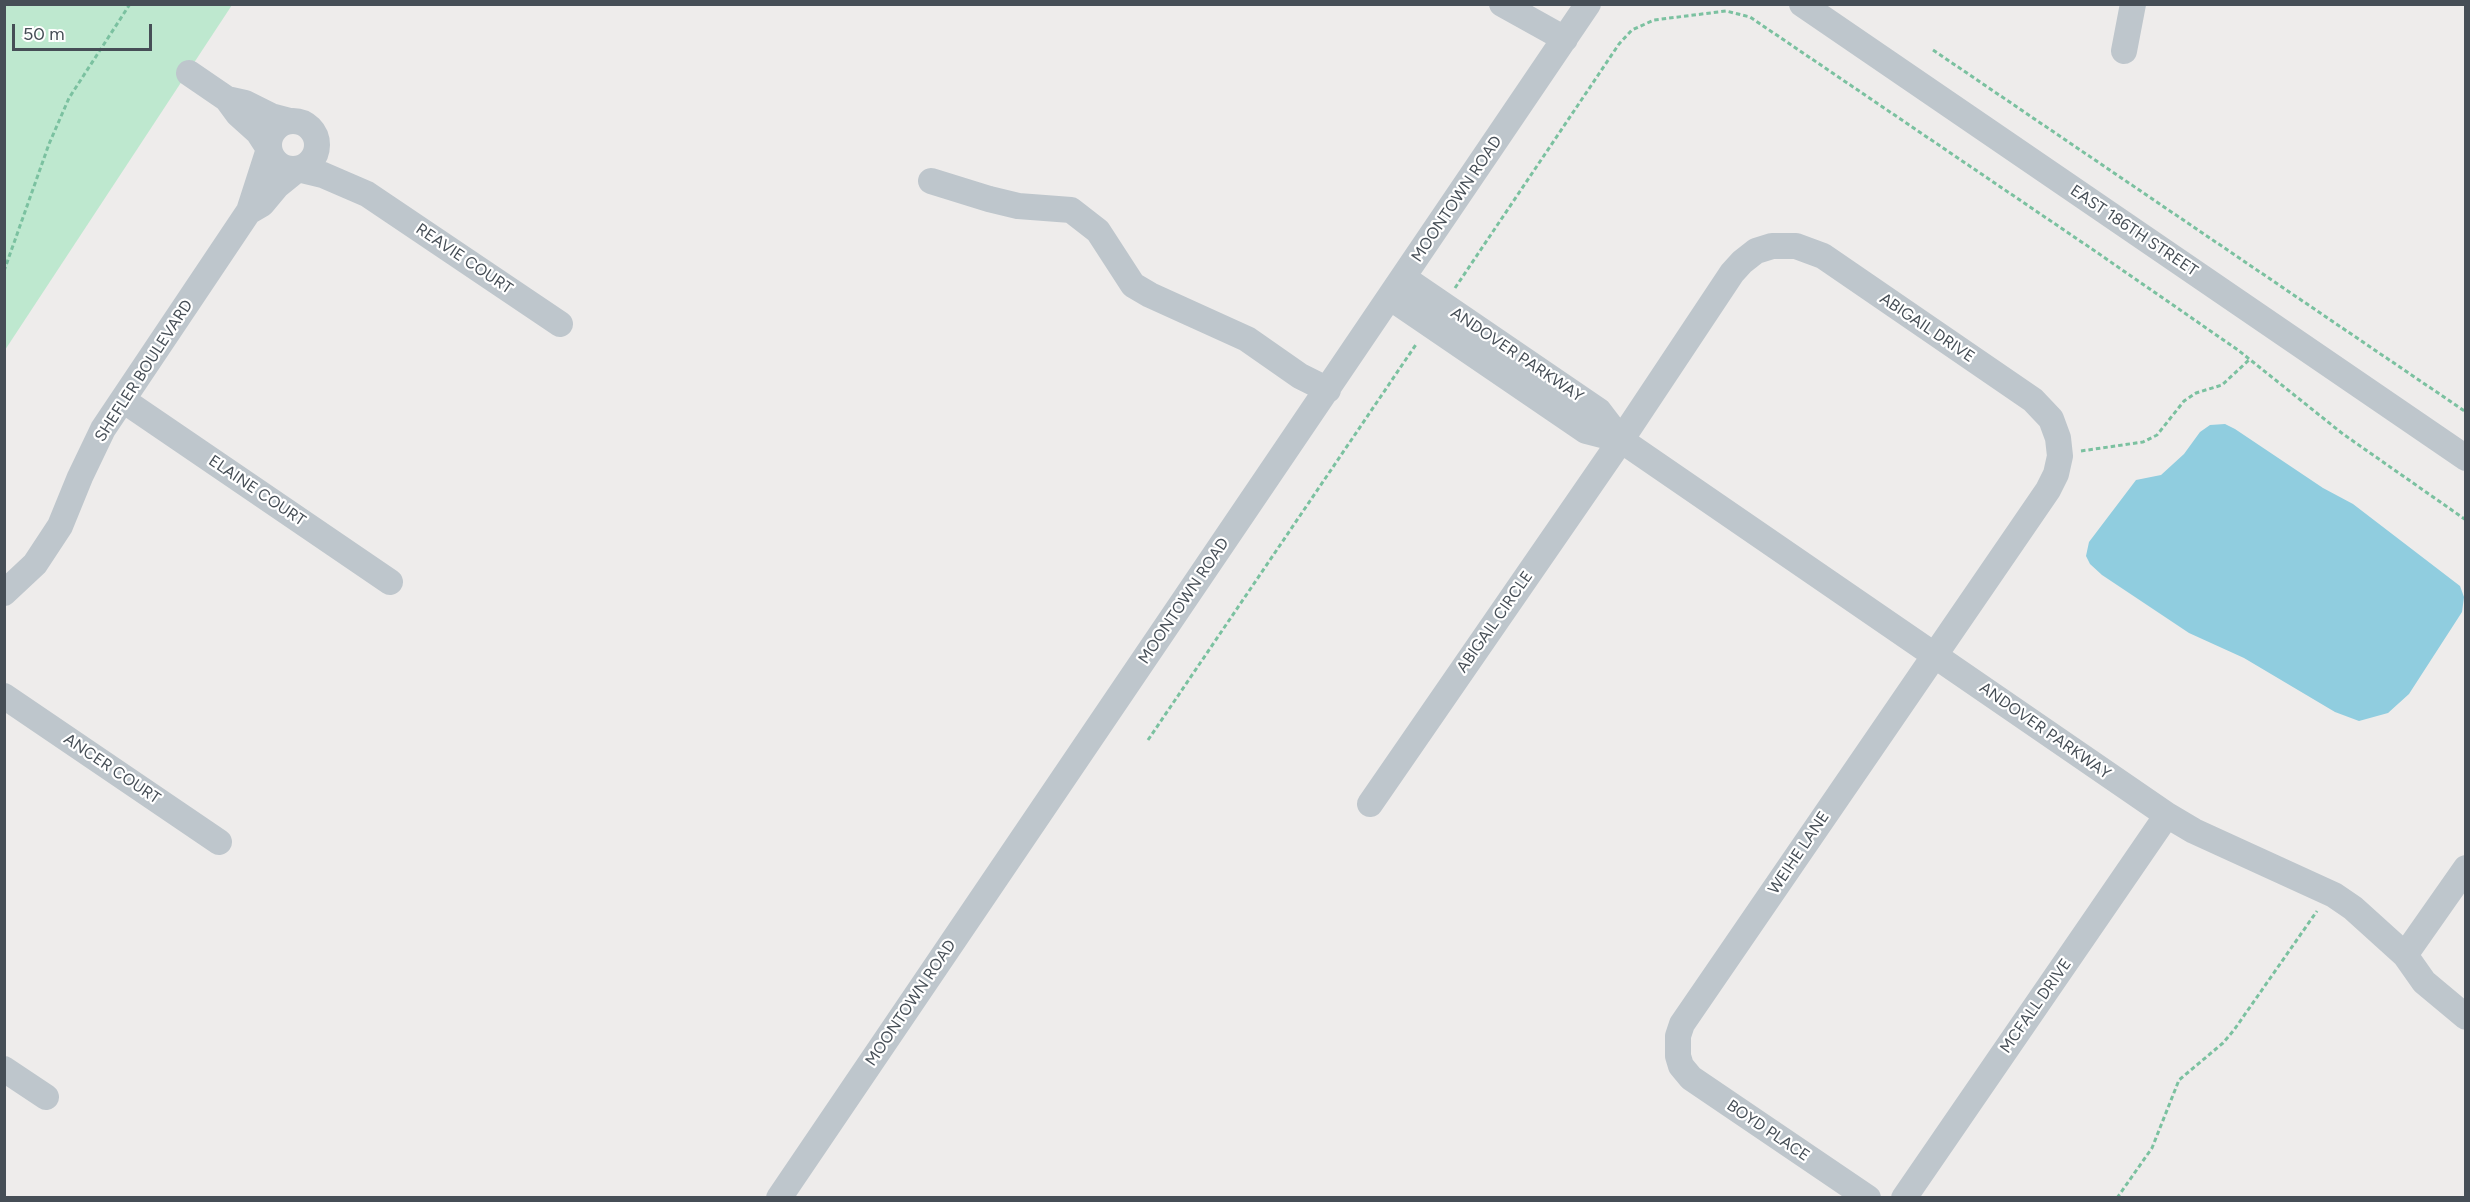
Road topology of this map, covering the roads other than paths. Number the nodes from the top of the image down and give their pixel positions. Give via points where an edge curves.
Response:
1 (1502, 4) edge
2 (1588, 4) edge
3 (1802, 4) edge
4 (2133, 4) edge
5 (1565, 39) junction
6 (2124, 51) dead end
7 (189, 73) dead end
8 (227, 99) junction
9 (290, 121) junction
10 (317, 141) junction
11 (269, 149) junction
12 (298, 169) junction
13 (931, 181) dead end
14 (368, 194) junction
15 (249, 211) junction
16 (1397, 288) junction
17 (560, 324) dead end
18 (1328, 390) junction
19 (123, 400) junction
20 (1621, 440) junction
21 (2466, 458) edge
22 (390, 582) dead end
23 (4, 593) edge
24 (1934, 655) junction
25 (4, 696) edge
26 (1370, 804) dead end
27 (2167, 815) junction
28 (219, 842) dead end
29 (2466, 868) edge
30 (2405, 955) junction
31 (2466, 1017) edge
32 (1678, 1056) joint
33 (4, 1069) edge
34 (46, 1097) dead end
35 (779, 1197) edge
36 (1868, 1197) edge
37 (1904, 1197) edge

1 - 5 street
2 - 5 street, MOONTOWN ROAD
3 - 21 street, EAST 186TH STREET
4 - 6 street
5 - 16 street, MOONTOWN ROAD
7 - 8 street
8 - 9 street
8 - 11 street
9 - 10 street via 306,124
9 - 11 street via 271,134
10 - 12 street via 312,161
10 - 14 street, REAVIE COURT
11 - 12 street via 283,167
11 - 15 street, SHEFLER BOULEVARD
12 - 14 street, REAVIE COURT
12 - 15 street, SHEFLER BOULEVARD via 262,204
13 - 18 street via 1018,206 1071,210 1098,231 1133,285 1247,339 1300,376
14 - 17 street, REAVIE COURT
15 - 19 street, SHEFLER BOULEVARD
16 - 18 street, MOONTOWN ROAD
16 - 20 street, ANDOVER PARKWAY via 1586,431
18 - 35 street, MOONTOWN ROAD
19 - 22 street, ELAINE COURT
19 - 23 street, SHEFLER BOULEVARD via 89,458 60,526 35,564
20 - 24 street, ANDOVER PARKWAY
20 - 24 street, ABIGAIL DRIVE via 1732,273 1756,251 1772,246 1796,246 1823,256 2033,400 2051,419 2058,438 2056,474
20 - 26 street, ABIGAIL CIRCLE
24 - 27 street, ANDOVER PARKWAY
24 - 32 street, WEIHE LANE via 1682,1024
25 - 28 street, ANCER COURT
27 - 30 street, ANDOVER PARKWAY via 2232,849 2331,892
27 - 37 street, MCFALL DRIVE
29 - 30 street
30 - 31 street, ANDOVER PARKWAY via 2424,982
32 - 36 street, BOYD PLACE via 1681,1066 1703,1087
33 - 34 street

